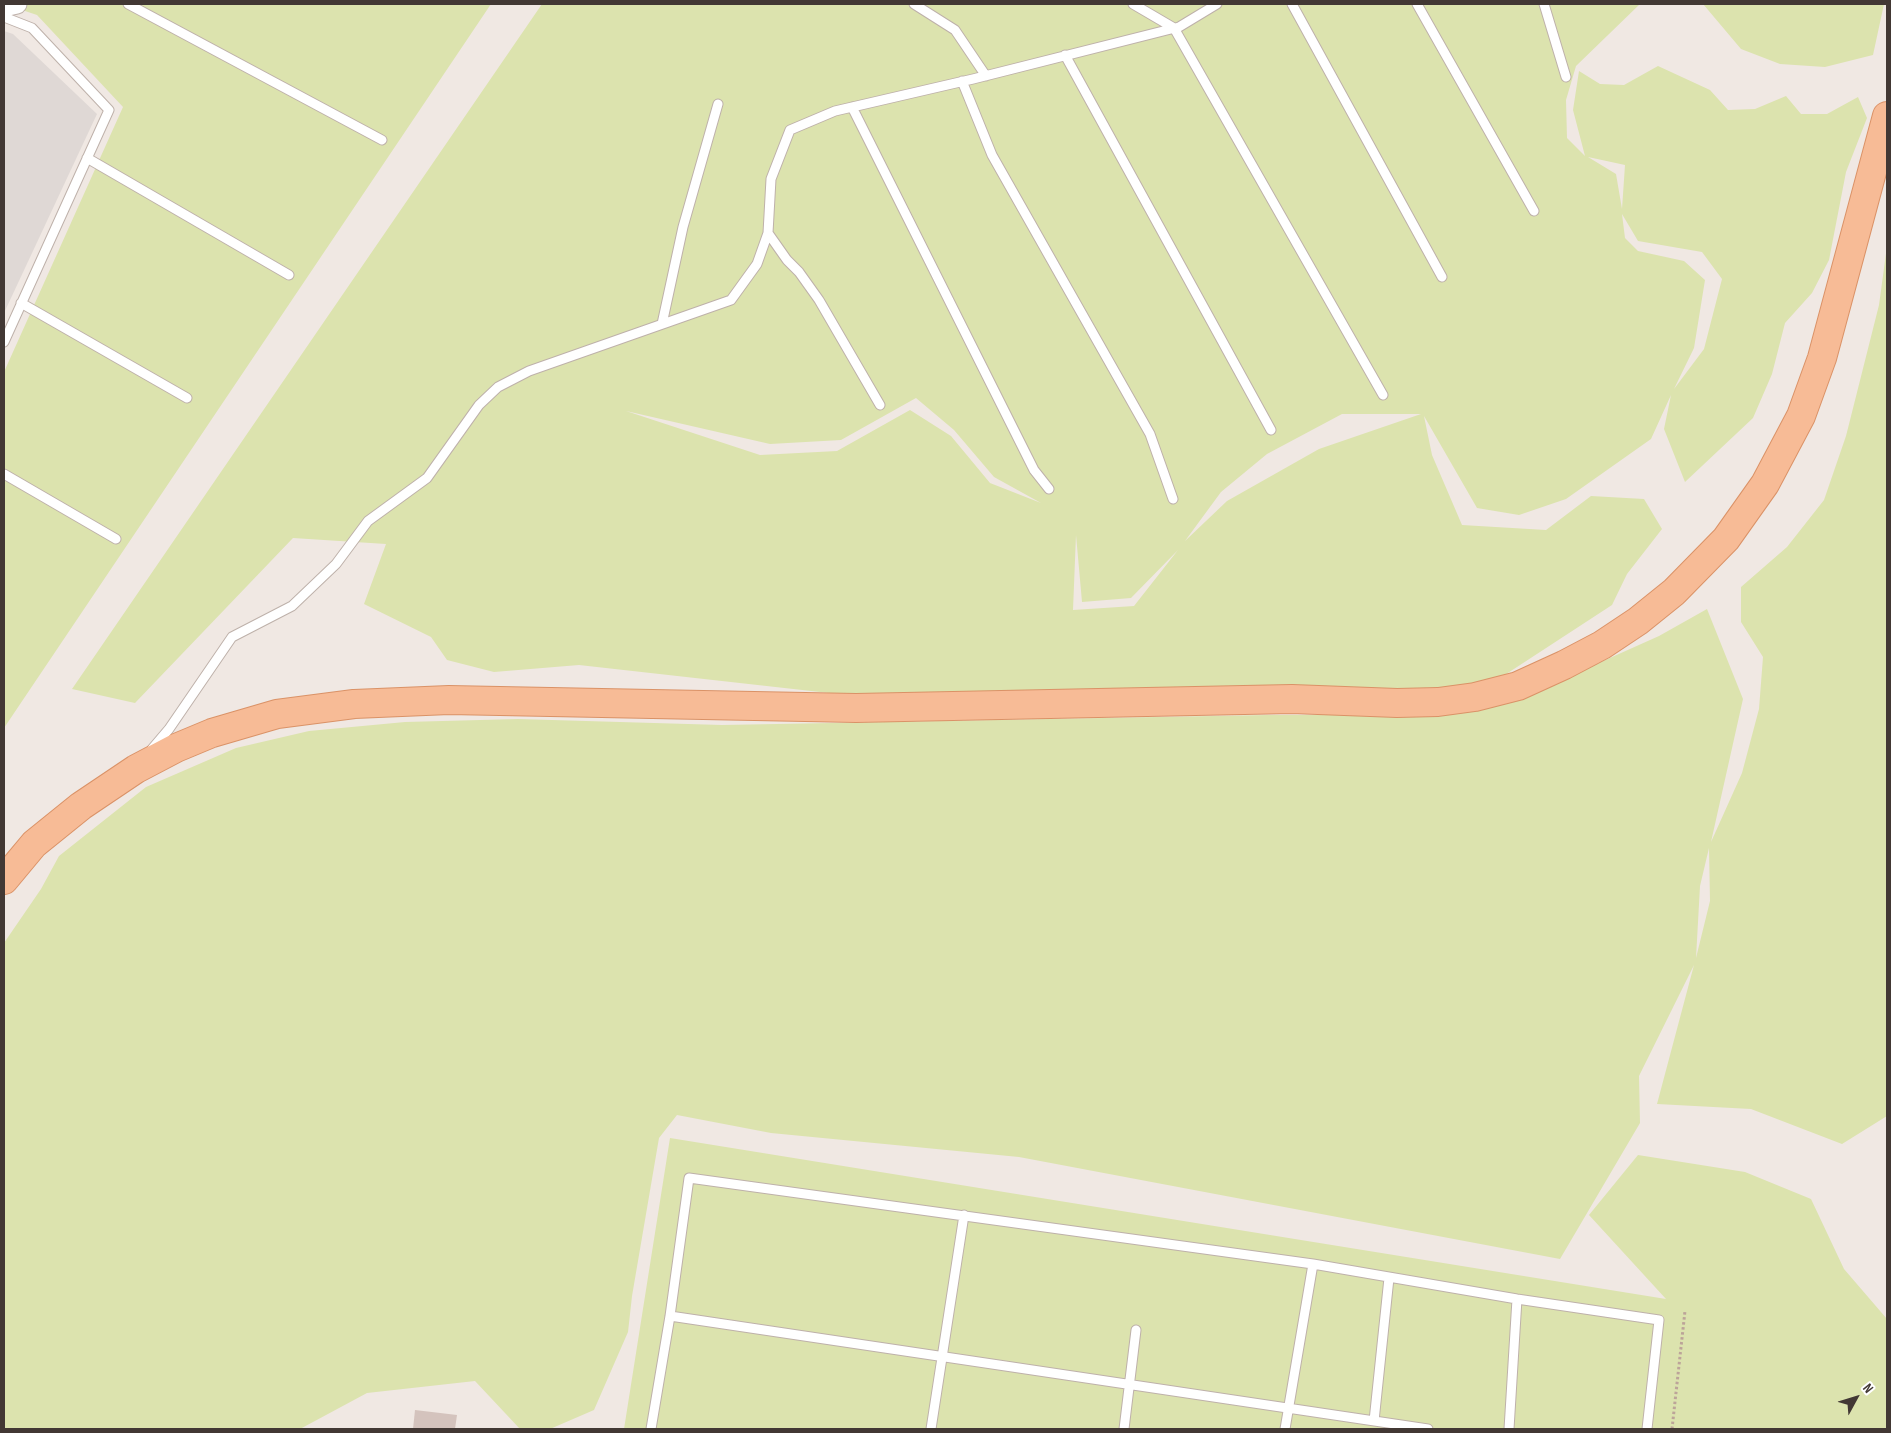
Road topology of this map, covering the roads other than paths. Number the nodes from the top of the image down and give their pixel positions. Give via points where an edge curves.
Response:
1 (17, 4) edge
2 (128, 4) edge
3 (914, 4) edge
4 (1133, 4) edge
5 (1216, 4) edge
6 (1292, 4) edge
7 (1417, 4) edge
8 (1544, 4) edge
9 (4, 7) edge
10 (4, 17) edge
11 (1174, 28) junction
12 (1065, 55) junction
13 (986, 76) junction
14 (1566, 77) dead end
15 (962, 81) junction
16 (718, 104) dead end
17 (852, 107) junction
18 (1887, 116) edge
19 (382, 140) dead end
20 (87, 158) junction
21 (1534, 211) dead end
22 (768, 233) junction
23 (289, 275) dead end
24 (1442, 277) dead end
25 (21, 303) junction
26 (662, 324) junction
27 (4, 342) edge
28 (1383, 395) dead end
29 (187, 398) dead end
30 (880, 405) dead end
31 (1271, 430) dead end
32 (4, 474) edge
33 (1049, 489) dead end
34 (1173, 499) dead end
35 (116, 539) dead end
36 (136, 769) junction
37 (4, 880) edge
38 (964, 1215) junction
39 (1313, 1264) junction
40 (1389, 1278) junction
41 (1517, 1299) junction
42 (670, 1316) junction
43 (1136, 1330) dead end
44 (942, 1356) junction
45 (1129, 1384) junction
46 (1288, 1408) junction
47 (1374, 1421) junction
48 (1385, 1426) edge
49 (651, 1429) edge
50 (931, 1429) edge
51 (1124, 1429) edge
52 (1285, 1429) edge
53 (1428, 1429) edge
54 (1509, 1429) edge
55 (1647, 1429) edge

1 - 9 street
2 - 19 lane
3 - 13 lane via 955,30
4 - 11 lane
5 - 11 lane
6 - 24 lane
7 - 21 lane
8 - 14 lane
10 - 20 lane via 32,28 109,110
11 - 12 lane
11 - 28 lane
12 - 13 lane
12 - 31 lane
13 - 15 lane
15 - 17 lane
15 - 34 lane via 992,155 1150,434
16 - 26 lane via 683,227
17 - 22 lane via 790,130 771,179
17 - 33 lane via 1034,470
18 - 36 main road via 1822,358 1801,416 1765,484 1726,539 1667,598 1602,645 1518,686 1438,702 1397,703 1292,699 856,708 449,700 354,704 277,714 212,733
20 - 23 lane
20 - 25 lane
22 - 26 lane via 757,264 731,300
22 - 30 lane via 819,300
25 - 27 lane
25 - 29 lane
26 - 36 lane via 529,371 498,387 479,405 428,478 368,521 336,564 292,606 232,637 169,729
32 - 35 lane
36 - 37 main road via 56,824 34,844
38 - 39 lane
38 - 42 lane via 689,1178
38 - 44 lane
39 - 40 lane
39 - 46 lane
40 - 41 lane
40 - 47 lane
41 - 54 lane
41 - 55 lane via 1659,1320
42 - 44 lane
42 - 49 lane
43 - 45 lane
44 - 45 lane
44 - 50 lane
45 - 46 lane
45 - 51 lane
46 - 47 lane
46 - 52 lane
47 - 48 lane
48 - 53 lane

